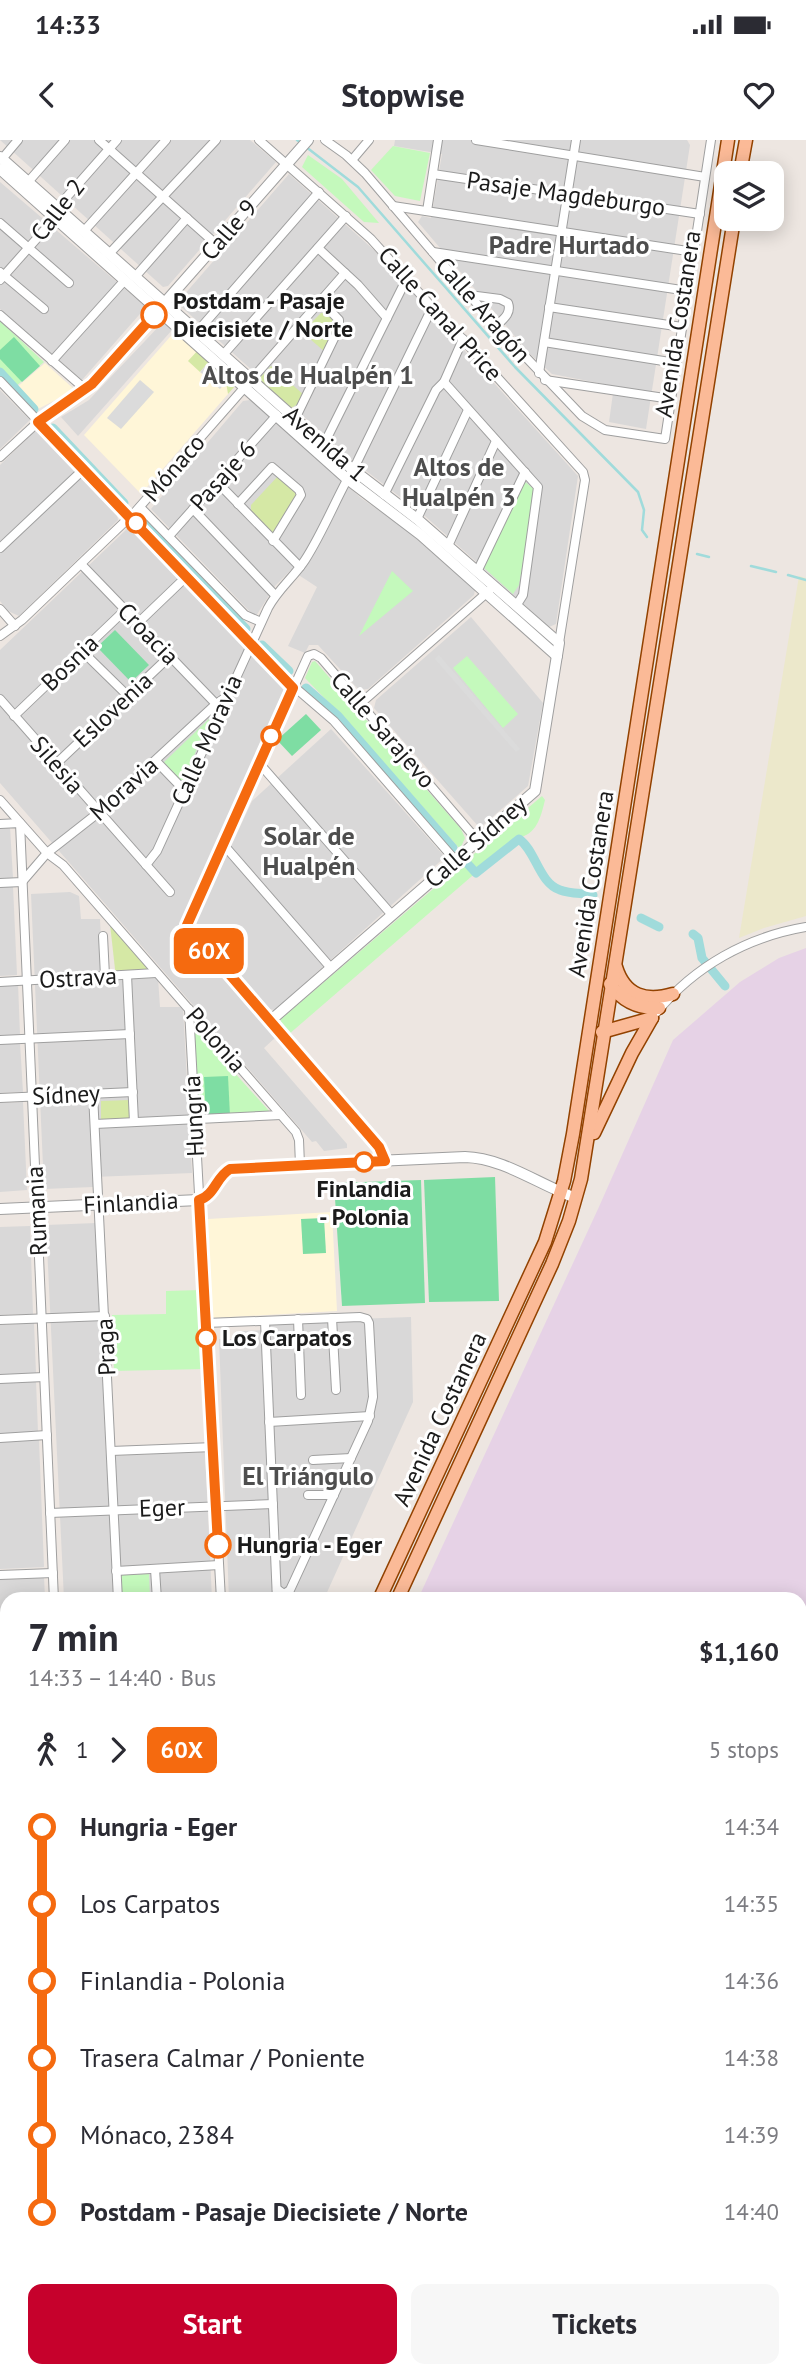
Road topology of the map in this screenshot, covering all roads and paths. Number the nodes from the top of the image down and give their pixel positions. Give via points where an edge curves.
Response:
1 (18, 140) edge
2 (65, 140) edge
3 (99, 140) edge
4 (117, 140) edge
5 (166, 140) edge
6 (216, 140) edge
7 (259, 140) edge
8 (308, 140) edge
9 (325, 140) edge
10 (369, 140) edge
11 (438, 140) edge
12 (477, 140) edge
13 (576, 140) edge
14 (711, 140) edge
15 (728, 140) edge
16 (734, 140) edge
17 (746, 140) edge
18 (109, 149) junction
19 (573, 156) junction
20 (352, 160) junction
21 (290, 161) junction
22 (736, 161) edge
23 (740, 161) edge
24 (1, 162) edge
25 (136, 173) junction
26 (433, 174) junction
27 (705, 177) junction
28 (28, 182) junction
29 (319, 192) junction
30 (567, 194) junction
31 (163, 197) junction
32 (393, 206) junction
33 (427, 211) junction
34 (56, 213) junction
35 (699, 214) junction
36 (346, 216) junction
37 (187, 218) junction
38 (0, 223) edge
39 (84, 231) junction
40 (716, 231) edge
41 (732, 231) edge
42 (561, 232) junction
43 (216, 244) junction
44 (28, 248) junction
45 (318, 248) junction
46 (433, 252) junction
47 (694, 252) junction
48 (109, 254) junction
49 (555, 271) junction
50 (708, 272) junction
51 (345, 273) junction
52 (1, 276) edge
53 (407, 278) junction
54 (130, 279) junction
55 (69, 283) dead end
56 (688, 291) junction
57 (469, 295) junction
58 (321, 300) junction
59 (162, 307) junction
60 (549, 307) junction
61 (432, 308) junction
62 (44, 309) dead end
63 (0, 315) edge
64 (387, 318) junction
65 (496, 326) junction
66 (682, 327) junction
67 (197, 332) junction
68 (463, 339) junction
69 (544, 342) junction
70 (223, 355) junction
71 (52, 361) junction
72 (676, 363) junction
73 (539, 373) junction
74 (545, 380) junction
75 (0, 381) edge
76 (444, 382) junction
77 (248, 383) junction
78 (86, 390) junction
79 (671, 399) junction
80 (468, 410) junction
81 (277, 415) junction
82 (295, 419) junction
83 (38, 422) junction
84 (496, 441) junction
85 (324, 444) junction
86 (0, 457) edge
87 (83, 468) junction
88 (525, 472) junction
89 (349, 473) junction
90 (584, 474) joint
91 (217, 482) junction
92 (384, 495) junction
93 (238, 504) junction
94 (141, 507) junction
95 (193, 509) junction
96 (130, 518) junction
97 (417, 519) junction
98 (169, 536) junction
99 (273, 541) junction
100 (448, 546) junction
101 (0, 548) edge
102 (81, 564) junction
103 (300, 566) junction
104 (477, 572) junction
105 (186, 577) junction
106 (490, 590) junction
107 (275, 595) junction
108 (516, 606) junction
109 (0, 609) edge
110 (125, 610) junction
111 (261, 622) junction
112 (138, 623) junction
113 (15, 626) junction
114 (0, 636) edge
115 (559, 643) junction
116 (250, 644) junction
117 (82, 651) junction
118 (170, 656) junction
119 (557, 656) junction
120 (293, 688) junction
121 (128, 696) junction
122 (226, 697) junction
123 (0, 699) edge
124 (216, 704) junction
125 (360, 704) junction
126 (15, 716) junction
127 (156, 761) junction
128 (259, 763) junction
129 (56, 764) junction
130 (184, 790) junction
131 (0, 800) edge
132 (98, 813) junction
133 (20, 823) junction
134 (0, 824) edge
135 (478, 841) junction
136 (223, 844) junction
137 (47, 853) junction
138 (456, 860) junction
139 (146, 865) junction
140 (22, 882) junction
141 (0, 883) edge
142 (170, 892) dead end
143 (392, 915) junction
144 (806, 927) edge
145 (103, 936) dead end
146 (601, 961) junction
147 (616, 966) junction
148 (331, 968) junction
149 (156, 973) junction
150 (127, 975) junction
151 (104, 976) junction
152 (27, 980) junction
153 (0, 982) edge
154 (612, 988) junction
155 (673, 994) junction
156 (189, 1009) junction
157 (655, 1013) junction
158 (270, 1021) junction
159 (612, 1028) junction
160 (130, 1034) junction
161 (29, 1039) junction
162 (0, 1040) edge
163 (587, 1048) junction
164 (632, 1053) junction
165 (133, 1092) junction
166 (93, 1094) junction
167 (32, 1097) junction
168 (0, 1098) edge
169 (281, 1115) junction
170 (195, 1120) junction
171 (134, 1122) junction
172 (95, 1124) junction
173 (588, 1145) junction
174 (385, 1161) junction
175 (300, 1165) junction
176 (561, 1193) junction
177 (576, 1198) junction
178 (199, 1200) junction
179 (100, 1205) junction
180 (36, 1208) junction
181 (0, 1209) edge
182 (105, 1316) junction
183 (332, 1318) junction
184 (41, 1319) junction
185 (0, 1320) edge
186 (298, 1320) junction
187 (265, 1321) junction
188 (206, 1323) junction
189 (44, 1377) junction
190 (0, 1379) edge
191 (335, 1390) dead end
192 (301, 1395) dead end
193 (370, 1416) junction
194 (269, 1422) junction
195 (47, 1435) junction
196 (0, 1438) edge
197 (214, 1447) junction
198 (111, 1451) junction
199 (351, 1458) junction
200 (313, 1460) dead end
201 (309, 1495) dead end
202 (334, 1495) junction
203 (273, 1504) junction
204 (216, 1506) junction
205 (114, 1511) junction
206 (50, 1513) junction
207 (219, 1565) junction
208 (155, 1569) junction
209 (116, 1571) junction
210 (53, 1573) junction
211 (0, 1575) edge
212 (277, 1589) junction
213 (54, 1592) edge
214 (117, 1592) edge
215 (156, 1592) edge
216 (220, 1592) edge
217 (277, 1592) edge
218 (281, 1592) edge
219 (287, 1592) edge
220 (383, 1592) edge
221 (401, 1592) edge

1 - 24 street
2 - 28 street
3 - 18 street
4 - 18 street, Calle 2
5 - 25 street
6 - 31 street
7 - 21 street
8 - 21 street, Calle 9
9 - 20 street, Calle Aragón
10 - 20 street
11 - 26 street
12 - 19 street
13 - 19 street
14 - 27 street
15 - 50 main road, Avenida Costanera
16 - 22 main road
17 - 23 main road
18 - 25 street
18 - 34 street, Calle 2
19 - 27 street
19 - 30 street
20 - 32 street, Calle Aragón
21 - 29 street, Calle Canal Price
21 - 43 street, Calle 9
24 - 28 street, Avenida 1
24 - 34 street, Avenida 1
25 - 31 street
25 - 39 street
26 - 30 street, Pasaje Magdeburgo
26 - 33 street
27 - 35 street
28 - 34 street, Avenida 1
29 - 36 street, Calle Canal Price
29 - 67 street
30 - 35 street, Pasaje Magdeburgo
30 - 42 street
31 - 37 street
31 - 48 street
32 - 33 street
32 - 46 street, Calle Aragón
33 - 42 street
34 - 39 street, Avenida 1
34 - 44 street, Calle 2
34 - 54 street, Avenida 1
35 - 47 street
36 - 45 street
36 - 53 street, Calle Canal Price
37 - 43 street
37 - 54 street
38 - 44 street
39 - 48 street, Avenida 1
40 - 50 main road
41 - 147 main road, Avenida Costanera
42 - 47 street
42 - 49 street
43 - 59 street, Calle 9
44 - 52 street, Calle 2
44 - 55 street
45 - 51 street
45 - 70 street
46 - 49 street
46 - 57 street, Calle Aragón
47 - 56 street
48 - 54 street, Avenida 1
49 - 56 street
49 - 60 street
50 - 146 main road, Avenida Costanera
51 - 58 street, Mónaco
51 - 64 street
52 - 62 street
53 - 61 street, Calle Canal Price
53 - 64 street
54 - 59 street, Avenida 1
54 - 71 street
56 - 66 street
57 - 65 street, Calle Aragón
57 - 65 street via 508,303 507,315
58 - 77 street, Mónaco
58 - 82 street via 340,326
59 - 67 street, Avenida 1
59 - 77 street, Avenida 1
59 - 78 street, Calle 9
60 - 66 street
60 - 69 street
61 - 68 street, Calle Canal Price
61 - 89 street, Calle Moravia
63 - 71 street
64 - 85 street
65 - 73 street, Calle Aragón
66 - 72 street
67 - 70 street, Avenida 1
68 - 76 street
68 - 90 street, Calle Canal Price
69 - 72 street
69 - 73 street
70 - 77 street, Avenida 1
71 - 78 street
72 - 79 street
73 - 74 street, Calle Aragón
74 - 79 street
74 - 79 street, Calle Aragón via 599,427 665,439
75 - 83 street, Calle Sarajevo
76 - 80 street
76 - 92 street
77 - 81 street, Avenida 1
77 - 82 street, Avenida 1
77 - 94 street, Mónaco
78 - 83 street, Calle 9
80 - 84 street
80 - 97 street
81 - 89 street, Avenida 1
81 - 91 street, Pasaje 6
82 - 85 street, Avenida 1
83 - 86 street
83 - 87 street, Calle Sarajevo
84 - 88 street
84 - 100 street
85 - 89 street, Avenida 1
87 - 96 street, Calle Sarajevo
87 - 101 street
88 - 104 street
88 - 108 street via 538,490 523,594
89 - 92 street, Avenida 1
89 - 103 street, Calle Moravia
89 - 106 street, Avenida 1
90 - 115 street, Calle Sídney
91 - 93 street
91 - 95 street, Pasaje 6
92 - 97 street, Avenida 1
93 - 99 street
93 - 99 street via 272,467 299,490 301,495
94 - 96 street, Mónaco
94 - 98 street
95 - 98 street, Pasaje 6
95 - 107 street
96 - 102 street, Mónaco
96 - 105 street, Calle Sarajevo
97 - 100 street, Avenida 1
98 - 111 street via 244,615
99 - 103 street
100 - 104 street, Avenida 1
102 - 110 street, Croacia
102 - 113 street, Mónaco
103 - 107 street, Calle Moravia
104 - 106 street, Avenida 1
105 - 112 street
105 - 116 street, Calle Sarajevo
106 - 108 street, Avenida 1
106 - 119 street, Avenida 1
106 - 125 street
107 - 111 street, Calle Moravia
108 - 115 street, Avenida 1
109 - 113 street
110 - 112 street, Croacia
110 - 117 street, Bosnia
111 - 116 street, Calle Moravia
112 - 118 street, Croacia
113 - 114 street, Mónaco
115 - 119 street, Calle Sídney
116 - 120 street, Calle Sarajevo
116 - 122 street, Calle Moravia
117 - 121 street
117 - 126 street, Bosnia
118 - 121 street, Eslovenia
118 - 124 street, Croacia
119 - 135 street, Calle Sídney via 536,789
120 - 125 street, Calle Sarajevo via 308,656 314,654
120 - 128 street
120 - 138 street, Calle Sarajevo via 334,721
121 - 129 street, Eslovenia
122 - 124 street, Moravia
122 - 130 street, Calle Moravia
123 - 126 street, Silesia
124 - 127 street, Moravia
125 - 135 street, Calle Sarajevo
126 - 129 street, Silesia
127 - 130 street
127 - 132 street, Moravia
128 - 136 street
128 - 143 street
129 - 132 street, Silesia
130 - 139 street, Calle Moravia
131 - 133 street, Polonia
132 - 137 street, Moravia
132 - 139 street, Silesia
133 - 134 street
133 - 137 street, Polonia
133 - 140 street, Rumania
135 - 138 street, Calle Sídney
136 - 148 street
136 - 158 street via 187,925
137 - 140 street, Moravia
137 - 149 street, Polonia via 63,865
138 - 143 street, Calle Sídney
139 - 142 street, Silesia
140 - 141 street
140 - 152 street, Rumania
143 - 148 street, Calle Sídney
144 - 155 street via 732,951
145 - 151 street
146 - 154 main road
146 - 163 main road, Avenida Costanera
147 - 154 main road, Avenida Costanera
147 - 155 main road via 623,984 635,994 650,998
148 - 158 street, Calle Sídney
149 - 150 street, Ostrava
149 - 156 street, Polonia
150 - 151 street, Ostrava
150 - 160 street
151 - 152 street, Ostrava
152 - 153 street, Ostrava
152 - 161 street, Rumania
154 - 157 main road via 632,1004
154 - 159 main road, Avenida Costanera
155 - 157 street
156 - 169 street, Polonia
156 - 170 street, Hungría
157 - 159 main road
157 - 164 main road
158 - 174 street via 379,1147
159 - 163 main road via 596,1036
159 - 164 main road via 625,1030
159 - 173 main road, Avenida Costanera
160 - 161 street
160 - 165 street
161 - 162 street
161 - 167 street, Rumania
163 - 176 main road, Avenida Costanera
164 - 173 main road
165 - 166 street, Sídney
165 - 171 street
166 - 167 street, Sídney
166 - 172 street, Praga
167 - 168 street, Sídney
167 - 180 street, Rumania
169 - 170 street, Sídney
169 - 175 street, Polonia via 299,1137
170 - 171 street, Sídney
170 - 178 street, Hungría
171 - 172 street, Sídney
172 - 179 street, Praga
173 - 177 main road, Avenida Costanera
174 - 175 street, Finlandia
174 - 176 street, Finlandia via 480,1158
175 - 178 street, Finlandia via 230,1169 210,1195
176 - 177 street, Finlandia
176 - 220 main road, Avenida Costanera via 539,1254
177 - 221 main road, Avenida Costanera via 552,1264
178 - 179 street, Finlandia
178 - 188 street, Hungría
179 - 180 street, Finlandia
179 - 182 street, Praga
180 - 181 street, Finlandia
180 - 184 street, Rumania
182 - 184 street
182 - 198 street, Praga
183 - 186 street
183 - 191 street
183 - 193 street via 360,1317 370,1326
184 - 185 street
184 - 189 street, Rumania
186 - 187 street
186 - 192 street
187 - 188 street
187 - 194 street
188 - 197 street, Hungría
189 - 190 street
189 - 195 street, Rumania
193 - 194 street
193 - 199 street
194 - 203 street
195 - 196 street
195 - 206 street, Rumania
197 - 198 street
197 - 204 street, Hungría
198 - 205 street, Praga
199 - 200 street
199 - 202 street
201 - 202 street
202 - 219 street
203 - 204 street, Eger
203 - 212 street
204 - 205 street, Eger
204 - 207 street, Hungría
205 - 206 street, Eger
205 - 209 street, Praga
206 - 210 street, Rumania
207 - 208 street
207 - 216 street, Hungría
208 - 209 street
208 - 215 street
209 - 214 street, Praga
210 - 211 street
210 - 213 street, Rumania
212 - 217 street
212 - 218 street

